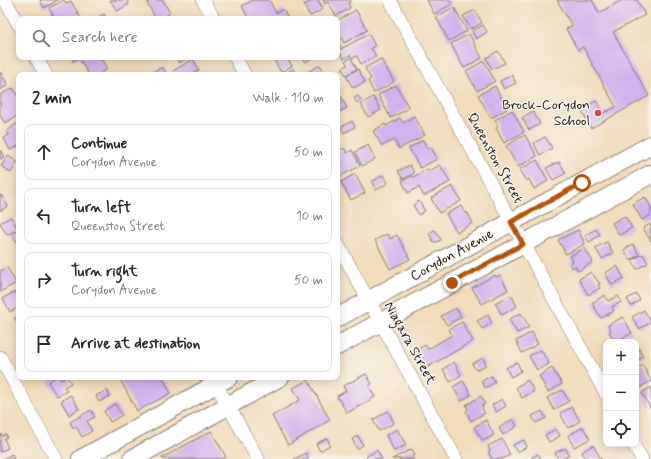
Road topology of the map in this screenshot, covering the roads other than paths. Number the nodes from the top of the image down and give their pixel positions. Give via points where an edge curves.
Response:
1 (5, 0) edge
2 (204, 0) edge
3 (390, 0) edge
4 (212, 16) edge
5 (16, 20) edge
6 (38, 60) edge
7 (237, 60) edge
8 (44, 72) edge
9 (243, 72) edge
10 (651, 145) edge
11 (651, 174) edge
12 (511, 222) junction
13 (523, 244) junction
14 (340, 248) edge
15 (369, 301) junction
16 (340, 316) edge
17 (381, 322) junction
18 (340, 344) edge
19 (0, 357) edge
20 (217, 380) edge
21 (219, 380) edge
22 (274, 380) edge
23 (603, 389) edge
24 (228, 405) junction
25 (635, 447) edge
26 (56, 459) edge
27 (81, 459) edge
28 (132, 459) edge
29 (258, 459) edge
30 (456, 459) edge
31 (642, 459) edge

1 - 5 street
2 - 4 street
3 - 12 street, Queenston Street
6 - 8 street
7 - 9 street
10 - 12 main road, Corydon Avenue
11 - 13 main road, Corydon Avenue
12 - 13 street, Queenston Street
12 - 15 main road, Corydon Avenue
13 - 17 main road, Corydon Avenue
13 - 23 street, Queenston Street
14 - 15 street, Niagara Street
15 - 16 main road, Corydon Avenue
15 - 17 street, Niagara Street
17 - 18 main road, Corydon Avenue
17 - 30 street, Niagara Street
19 - 26 street
20 - 27 main road
21 - 24 street
22 - 24 main road
24 - 28 main road
24 - 29 street
25 - 31 street

